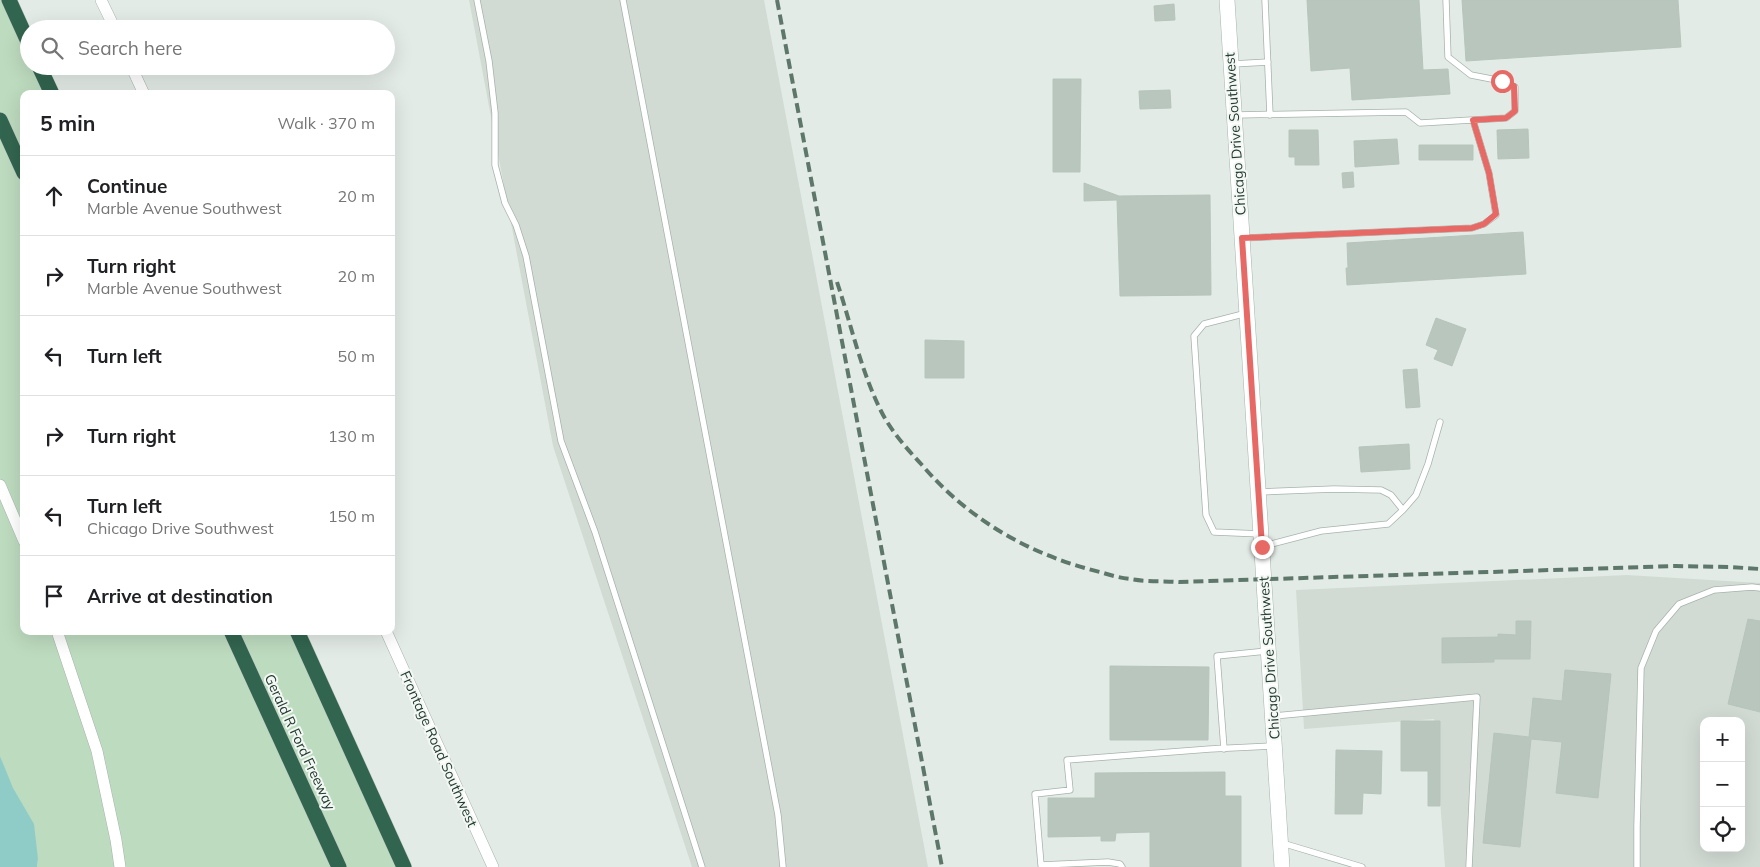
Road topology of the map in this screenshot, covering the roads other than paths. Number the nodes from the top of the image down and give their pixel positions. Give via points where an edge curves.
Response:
1 (8, 0) edge
2 (101, 0) edge
3 (477, 0) edge
4 (624, 0) edge
5 (1227, 0) edge
6 (1265, 0) edge
7 (1446, 0) edge
8 (111, 20) edge
9 (20, 25) edge
10 (1268, 62) junction
11 (1231, 64) junction
12 (43, 75) edge
13 (136, 75) edge
14 (50, 90) edge
15 (142, 90) edge
16 (1234, 115) junction
17 (1270, 115) junction
18 (0, 120) edge
19 (1473, 120) junction
20 (19, 151) edge
21 (1242, 238) junction
22 (1247, 313) junction
23 (1440, 422) dead end
24 (0, 485) edge
25 (1258, 492) junction
26 (1403, 510) junction
27 (20, 532) edge
28 (1261, 540) junction
29 (1760, 588) edge
30 (58, 635) edge
31 (233, 635) edge
32 (299, 635) edge
33 (388, 635) edge
34 (1267, 651) junction
35 (1272, 716) junction
36 (1274, 746) junction
37 (1224, 749) junction
38 (1280, 843) junction
39 (120, 867) edge
40 (339, 867) edge
41 (404, 867) edge
42 (493, 867) edge
43 (702, 867) edge
44 (783, 867) edge
45 (1122, 867) edge
46 (1282, 867) edge
47 (1362, 867) edge
48 (1469, 867) edge
49 (1637, 867) edge

1 - 9 highway
2 - 8 street
3 - 43 lane via 495,113 495,165 505,203 526,256 561,441 595,532
4 - 44 lane via 778,815
5 - 11 main road, Chicago Drive Southwest
6 - 10 lane
7 - 19 lane via 1448,57 1471,76 1514,86 1515,111 1506,118
10 - 11 lane
10 - 17 lane
11 - 16 main road, Chicago Drive Southwest
12 - 14 highway
13 - 15 street
16 - 17 lane
16 - 21 main road, Chicago Drive Southwest
17 - 19 lane via 1406,112 1420,123
18 - 20 highway
19 - 21 lane via 1489,173 1496,214 1484,224 1472,228
21 - 22 main road, Chicago Drive Southwest
22 - 25 main road, Chicago Drive Southwest
22 - 28 lane via 1204,324 1194,336 1206,515 1214,532
23 - 26 lane via 1416,495
24 - 27 street
25 - 26 lane via 1381,490
25 - 28 main road, Chicago Drive Southwest
26 - 28 lane via 1388,524
28 - 34 main road, Chicago Drive Southwest
29 - 49 lane via 1714,590 1679,604 1656,631 1640,668
30 - 39 street via 97,751
31 - 40 highway, Gerald R Ford Freeway
32 - 41 highway
33 - 42 street, Frontage Road Southwest
34 - 35 main road, Chicago Drive Southwest
34 - 37 lane via 1217,656
35 - 36 main road, Chicago Drive Southwest
35 - 48 lane via 1477,697
36 - 37 lane
36 - 38 main road, Chicago Drive Southwest
37 - 45 lane via 1067,760 1070,790 1035,794 1041,865 1108,862
38 - 46 main road, Chicago Drive Southwest
38 - 47 lane

